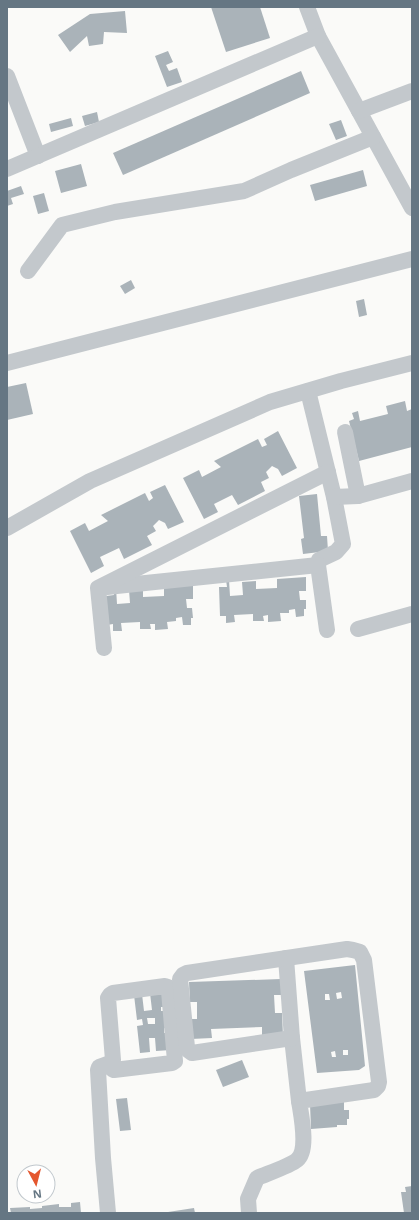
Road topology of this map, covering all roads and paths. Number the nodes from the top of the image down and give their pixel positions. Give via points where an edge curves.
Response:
1 (307, 7) edge
2 (318, 36) junction
3 (7, 76) edge
4 (412, 91) edge
5 (359, 111) junction
6 (373, 137) junction
7 (38, 156) junction
8 (7, 169) edge
9 (412, 208) edge
10 (412, 259) edge
11 (28, 272) dead end
12 (7, 363) edge
13 (412, 363) edge
14 (308, 391) junction
15 (345, 432) dead end
16 (328, 472) junction
17 (412, 481) edge
18 (358, 496) junction
19 (334, 497) junction
20 (7, 528) edge
21 (318, 566) junction
22 (98, 588) junction
23 (412, 614) edge
24 (358, 629) dead end
25 (327, 630) dead end
26 (104, 648) dead end
27 (286, 958) junction
28 (292, 1038) junction
29 (110, 1063) junction
30 (299, 1100) junction
31 (108, 1213) edge
32 (249, 1213) edge

1 - 2 street
2 - 5 street
2 - 7 street
3 - 7 street
4 - 5 street
5 - 6 street
6 - 9 street
6 - 11 street via 244,191 115,212 62,225
7 - 8 street
10 - 12 street
13 - 14 street
14 - 16 street
14 - 20 street via 270,402 90,481
15 - 18 street
16 - 19 street
16 - 22 street
17 - 18 street
18 - 19 street
19 - 21 street via 343,544 336,552 319,560
21 - 22 street
21 - 25 street
22 - 26 street
23 - 24 street
27 - 28 street
27 - 28 street via 186,973 180,979 187,1047 192,1053
27 - 30 street via 347,949 360,952 366,971 379,1082 374,1090
28 - 30 street
29 - 29 street via 113,1060 108,998 110,995 168,987 175,1061 114,1070
29 - 31 street via 102,1065 98,1070
30 - 32 street via 303,1151 297,1160 257,1178 248,1199

